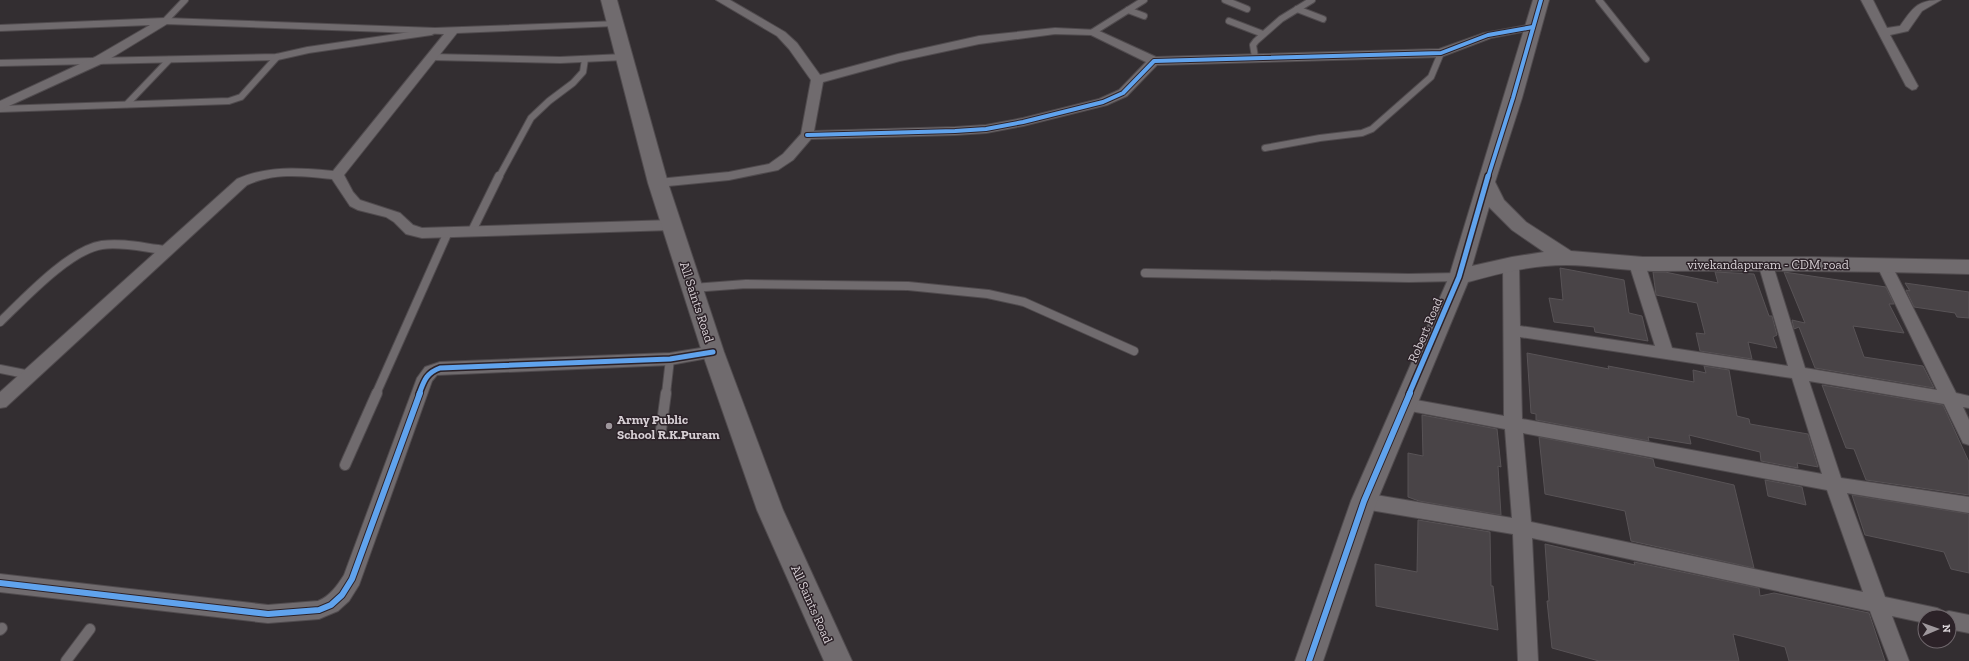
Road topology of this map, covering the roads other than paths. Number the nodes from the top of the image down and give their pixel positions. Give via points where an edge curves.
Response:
1 (185, 0) edge
2 (609, 0) edge
3 (722, 0) edge
4 (1144, 0) edge
5 (1225, 0) edge
6 (1312, 0) edge
7 (1540, 0) edge
8 (1599, 0) edge
9 (1867, 0) edge
10 (1935, 0) edge
11 (1247, 9) dead end
12 (1297, 9) junction
13 (1128, 10) junction
14 (1144, 16) dead end
15 (1323, 19) dead end
16 (165, 21) junction
17 (1229, 21) dead end
18 (615, 23) junction
19 (1533, 27) junction
20 (0, 28) edge
21 (435, 31) junction
22 (453, 31) junction
23 (1093, 32) junction
24 (1884, 32) junction
25 (1264, 34) junction
26 (1441, 54) junction
27 (277, 57) junction
28 (432, 57) junction
29 (624, 57) junction
30 (1255, 57) junction
31 (585, 59) junction
32 (1646, 59) dead end
33 (99, 60) junction
34 (169, 60) junction
35 (1154, 61) junction
36 (0, 63) edge
37 (817, 80) junction
38 (1912, 86) dead end
39 (127, 104) junction
40 (0, 107) edge
41 (807, 135) junction
42 (1265, 148) dead end
43 (337, 175) junction
44 (1486, 182) junction
45 (658, 183) junction
46 (672, 225) junction
47 (472, 231) junction
48 (448, 232) junction
49 (166, 250) junction
50 (1567, 258) junction
51 (1510, 263) junction
52 (1766, 263) junction
53 (1637, 264) junction
54 (1884, 264) junction
55 (1969, 267) edge
56 (1145, 273) dead end
57 (1459, 277) junction
58 (693, 288) junction
59 (0, 322) edge
60 (1512, 330) junction
61 (1134, 351) dead end
62 (713, 352) junction
63 (1665, 353) junction
64 (670, 359) junction
65 (0, 369) edge
66 (1798, 373) junction
67 (30, 375) junction
68 (1952, 399) junction
69 (0, 402) edge
70 (1969, 402) edge
71 (1405, 404) junction
72 (1513, 424) junction
73 (661, 430) dead end
74 (1969, 438) edge
75 (344, 465) dead end
76 (1835, 484) junction
77 (1364, 501) junction
78 (1969, 505) edge
79 (1522, 528) junction
80 (0, 583) edge
81 (1876, 603) junction
82 (1917, 612) edge
83 (1957, 622) edge
84 (1969, 624) edge
85 (90, 629) dead end
86 (1532, 660) edge
87 (66, 661) edge
88 (838, 661) edge
89 (1309, 661) edge
90 (1899, 661) edge

1 - 16 lane
2 - 18 street, All Saints Road
3 - 37 street via 781,34 793,46
4 - 13 lane
5 - 11 lane
6 - 12 lane
7 - 19 street, Robert Road
8 - 32 lane
9 - 24 street
10 - 24 street via 1918,9 1904,29
12 - 15 lane
12 - 25 lane
13 - 14 lane
13 - 23 lane
16 - 20 street
16 - 21 street
16 - 33 street
17 - 25 lane
18 - 22 street
18 - 29 street, All Saints Road
19 - 26 street via 1488,35
19 - 44 street, Robert Road
21 - 22 street
21 - 27 lane
22 - 28 street
23 - 35 street
23 - 37 street via 1055,31 979,40
24 - 38 street
25 - 30 lane via 1253,45
26 - 30 street
26 - 42 lane via 1431,77 1372,129
27 - 34 lane
27 - 39 lane via 241,97 229,101
28 - 31 lane
28 - 43 street
29 - 31 lane
29 - 45 street, All Saints Road
30 - 35 street
31 - 47 lane via 582,72 574,83 531,118
33 - 34 lane
33 - 36 lane
33 - 40 street
34 - 39 lane
35 - 41 street via 1139,79 1123,92 1103,102 1023,122 955,132
37 - 41 street
39 - 40 lane
41 - 45 street via 788,157 773,167 729,176
43 - 48 street via 358,205 396,216 405,228 412,232
43 - 49 street via 285,172 254,175 242,182
44 - 50 street, vivekandapuram - CDM road via 1496,204 1519,226
44 - 57 street, Robert Road
45 - 46 street, All Saints Road
46 - 47 street
46 - 58 street, All Saints Road
47 - 48 street
48 - 75 lane
49 - 59 lane via 103,245 85,250 71,259
49 - 67 street
50 - 51 street, vivekandapuram - CDM road
50 - 53 street, vivekandapuram - CDM road
51 - 57 street, vivekandapuram - CDM road
51 - 60 street
52 - 53 street, vivekandapuram - CDM road
52 - 54 street, vivekandapuram - CDM road
52 - 66 street
53 - 63 street
54 - 55 street, vivekandapuram - CDM road
54 - 68 street
56 - 57 lane
57 - 71 street, Robert Road
58 - 61 lane via 746,284 908,286 988,294 1024,302
58 - 62 street, All Saints Road
60 - 63 street
60 - 72 street
62 - 64 street
62 - 88 street, All Saints Road via 770,510
63 - 66 street
64 - 73 lane
64 - 80 street via 440,368 431,371 425,378 352,579 342,595 331,605 319,610 268,614
65 - 67 lane
66 - 68 street
66 - 76 street
67 - 69 street
68 - 70 street
68 - 74 street
71 - 72 street
71 - 77 street, Robert Road
72 - 76 street
72 - 79 street
76 - 78 street
76 - 81 street
77 - 79 street
77 - 89 street, Robert Road
79 - 81 street
79 - 86 street
81 - 82 street
81 - 90 street
83 - 84 street
85 - 87 lane

